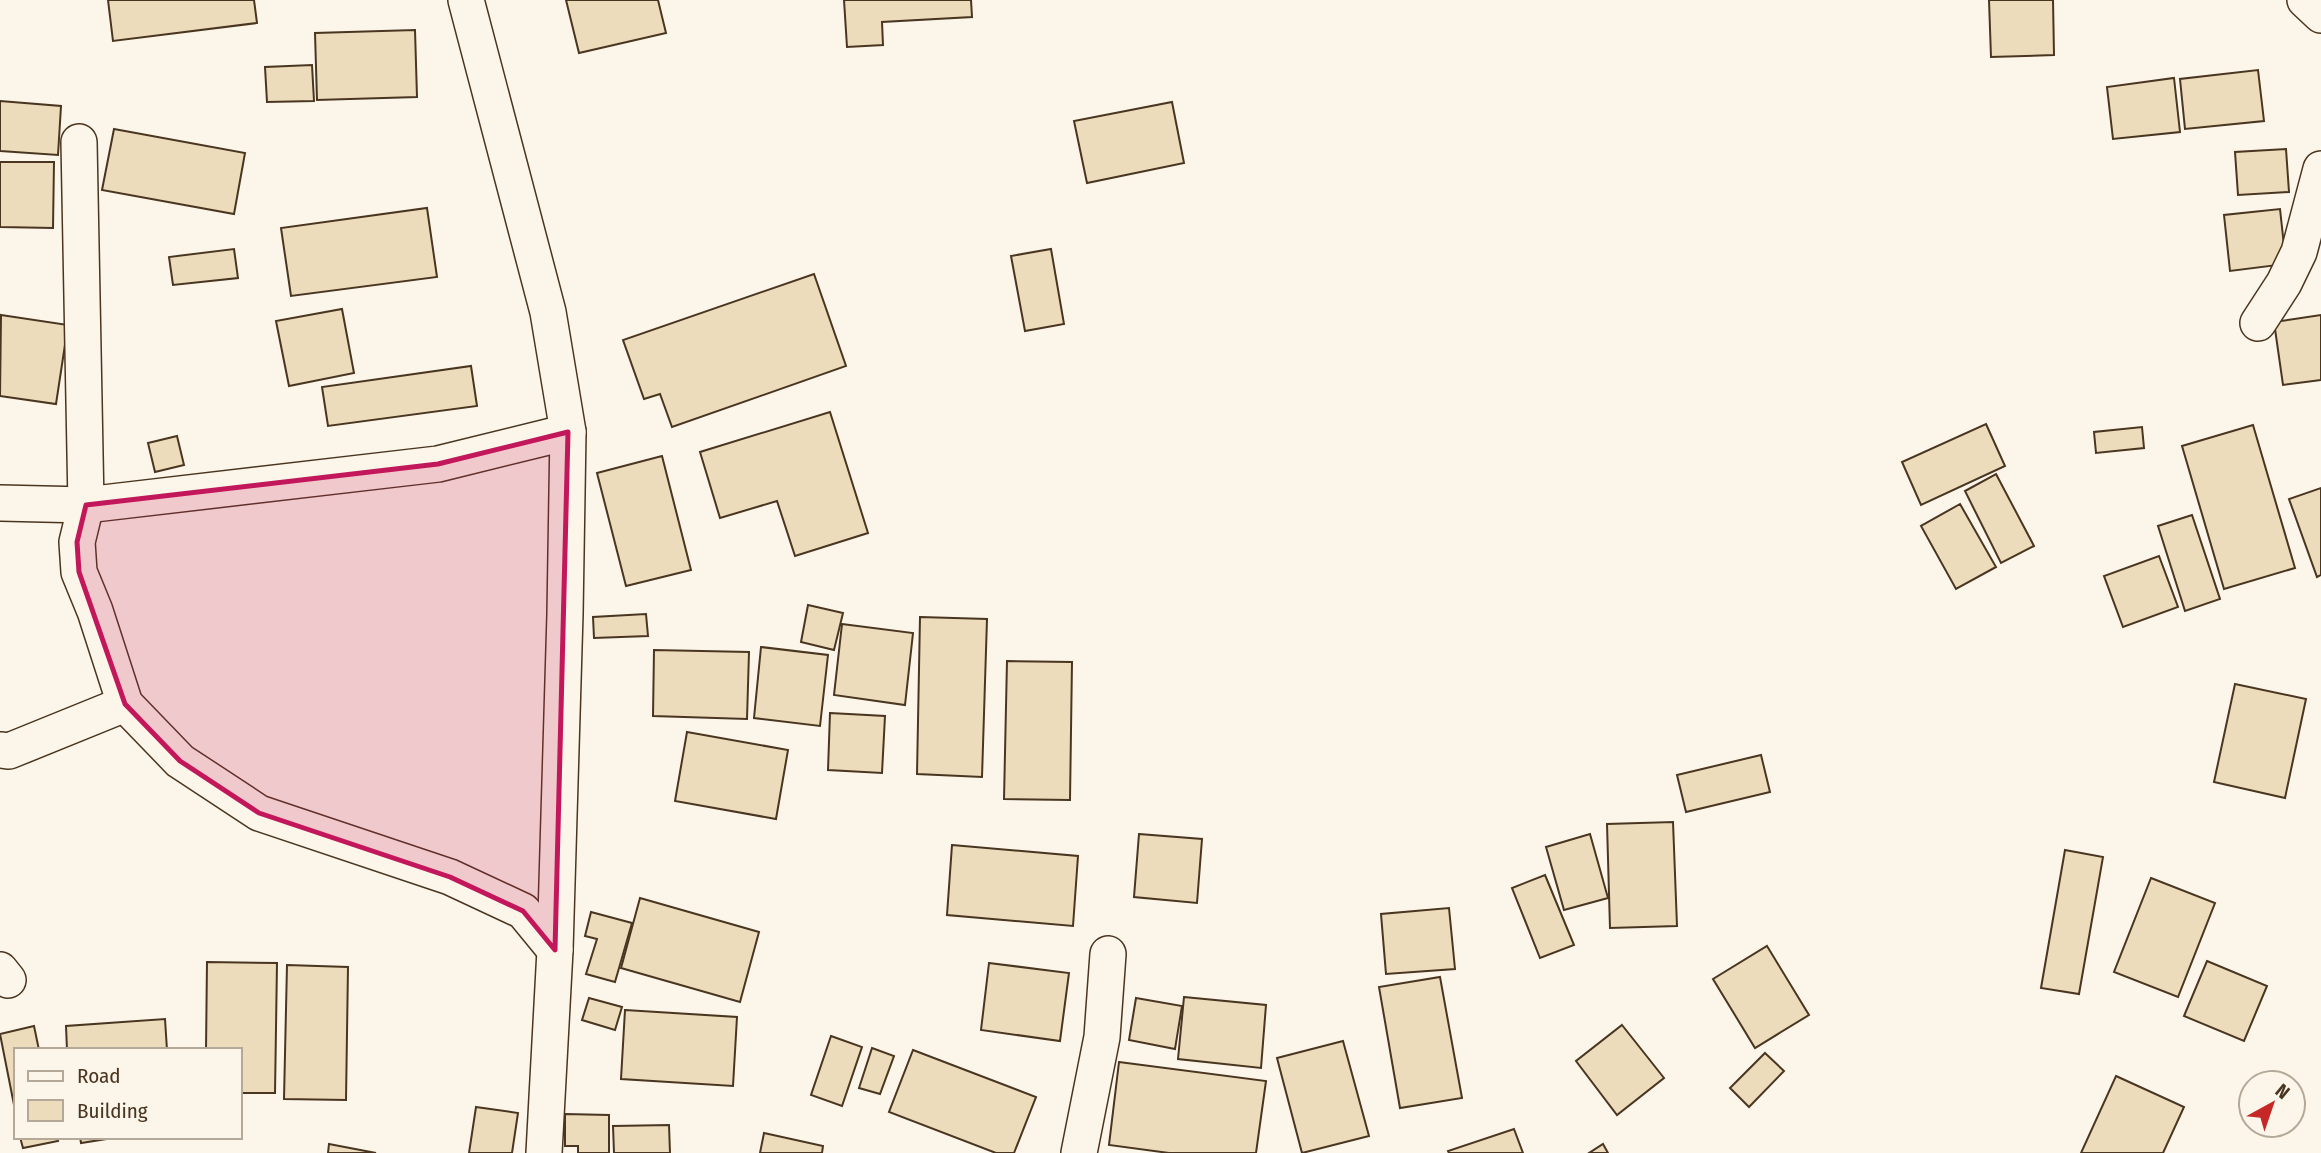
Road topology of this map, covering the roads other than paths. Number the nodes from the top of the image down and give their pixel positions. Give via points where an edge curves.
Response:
1 (466, 0) edge
2 (2305, 0) edge
3 (2321, 15) edge
4 (79, 142) dead end
5 (2321, 169) edge
6 (2258, 323) dead end
7 (568, 432) junction
8 (0, 503) edge
9 (86, 505) junction
10 (125, 704) junction
11 (0, 750) edge
12 (555, 950) junction
13 (1108, 954) dead end
14 (544, 1153) edge
15 (1079, 1153) edge

1 - 7 street via 548,312
2 - 3 street
4 - 9 street
5 - 6 street via 2299,252
7 - 9 street via 438,464
7 - 12 street
8 - 9 street
9 - 10 street via 77,542 79,572
10 - 11 street via 9,751
10 - 12 street via 180,761 259,813 450,877 523,911
12 - 14 street
13 - 15 street via 1102,1037

